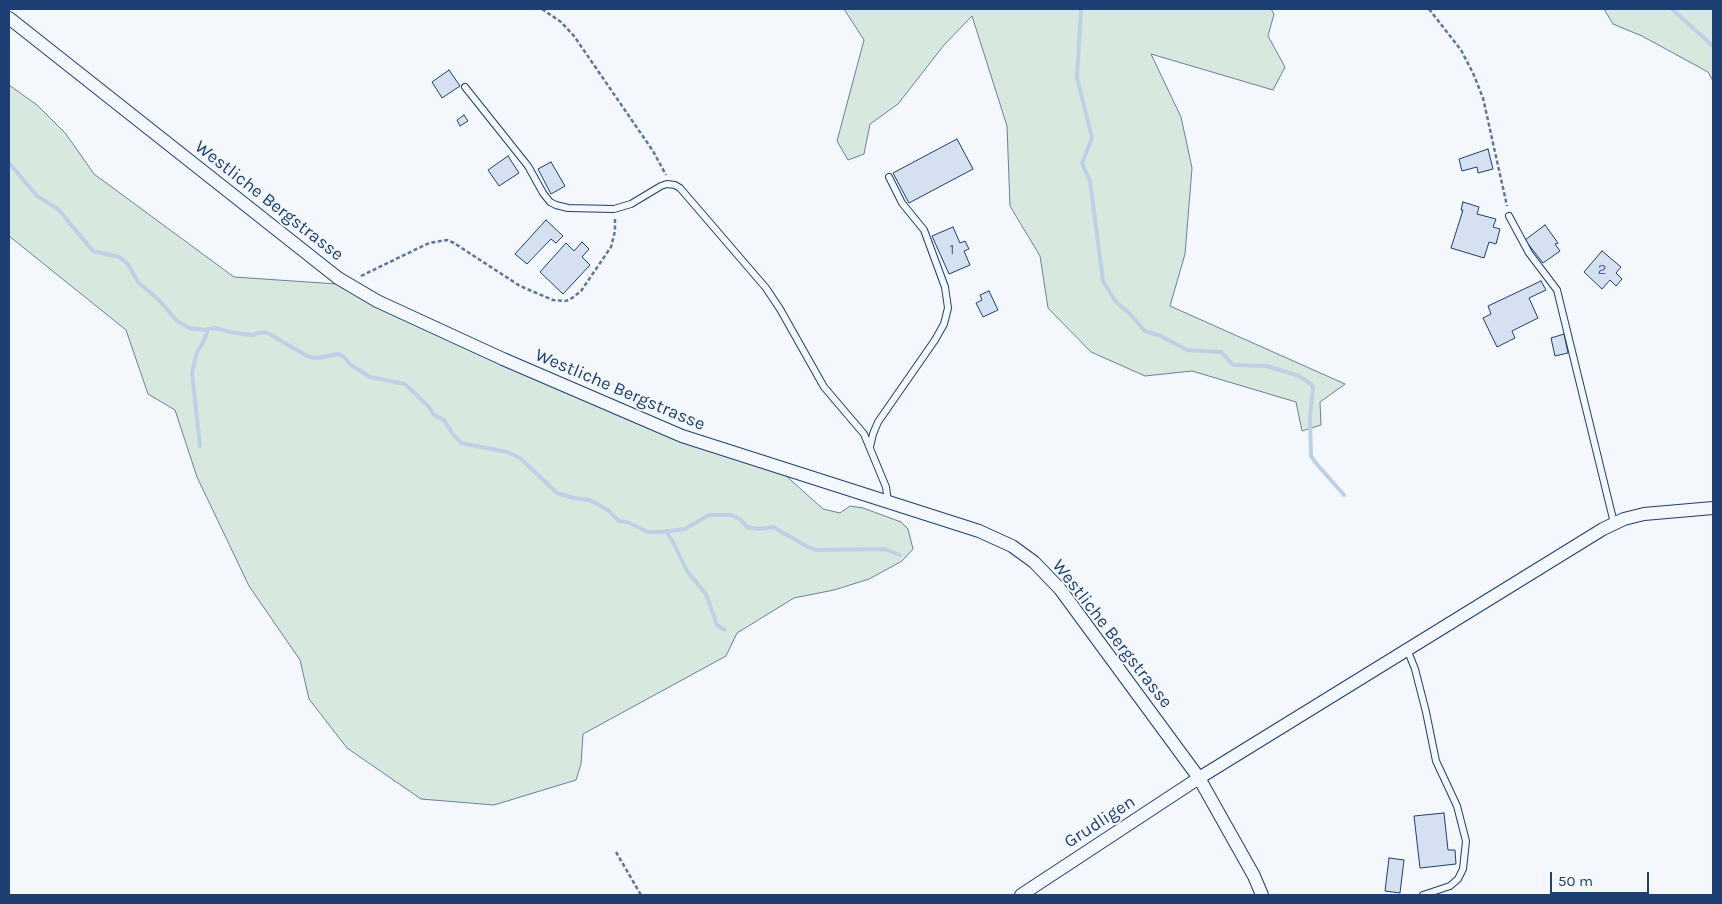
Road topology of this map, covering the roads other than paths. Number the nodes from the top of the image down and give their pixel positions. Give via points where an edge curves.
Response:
1 (9, 18) edge
2 (464, 87) dead end
3 (889, 176) dead end
4 (1509, 216) road end
5 (870, 447) junction
6 (888, 502) junction
7 (1713, 508) edge
8 (1614, 523) junction
9 (1407, 649) junction
10 (1199, 778) junction
11 (1021, 895) edge
12 (1262, 895) edge
13 (1423, 895) edge

1 - 6 street, Westliche Bergstrasse via 350,286 400,313 682,436
2 - 5 lane via 528,166 550,202 568,208 614,209 631,204 667,184 680,188 766,288 824,387 864,434
3 - 5 lane via 902,203 924,230 945,287 948,308 944,324 878,422
4 - 8 lane via 1529,253 1557,290
5 - 6 lane via 886,487
6 - 10 street, Westliche Bergstrasse via 979,531 1012,546 1034,562 1060,589
7 - 8 street, Grudligen via 1644,514
8 - 9 street, Grudligen
9 - 10 street, Grudligen
9 - 13 lane via 1416,669 1436,761 1457,806 1466,841 1463,869 1458,880
10 - 11 street, Grudligen
10 - 12 street, Westliche Bergstrasse

